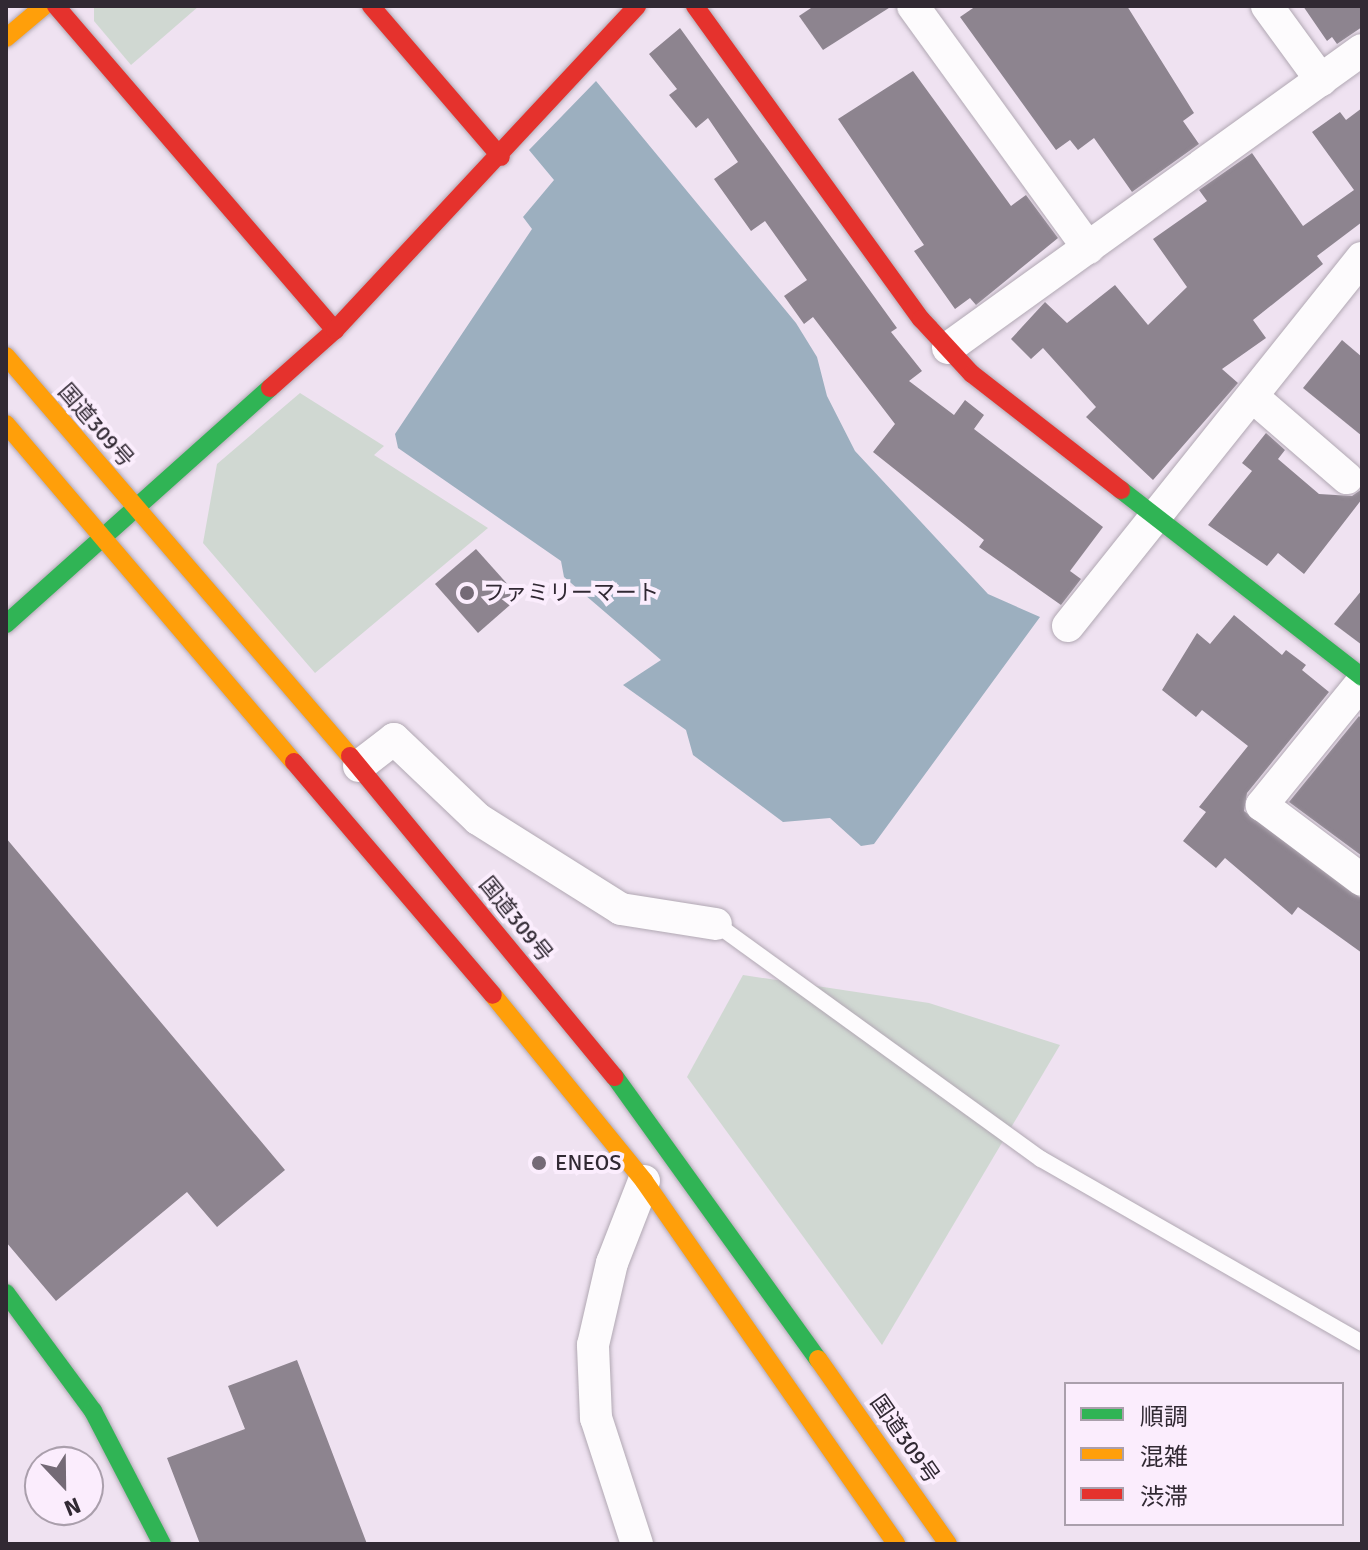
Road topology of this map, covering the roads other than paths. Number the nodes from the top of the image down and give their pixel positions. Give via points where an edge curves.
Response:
1 (44, 6) edge
2 (56, 6) edge
3 (371, 6) edge
4 (637, 6) edge
5 (913, 6) edge
6 (1267, 6) edge
7 (709, 11) edge
8 (6, 38) edge
9 (1362, 50) edge
10 (1321, 80) junction
11 (501, 157) junction
12 (1088, 248) junction
13 (1362, 258) edge
14 (335, 330) junction
15 (948, 348) junction
16 (6, 356) edge
17 (1253, 397) junction
18 (6, 424) edge
19 (1347, 478) dead end
20 (136, 508) junction
21 (1157, 517) junction
22 (103, 538) junction
23 (6, 624) edge
24 (1068, 626) dead end
25 (1362, 680) edge
26 (359, 766) junction
27 (1362, 880) edge
28 (716, 924) joint
29 (644, 1181) junction
30 (6, 1293) edge
31 (1362, 1343) edge
32 (162, 1544) edge
33 (637, 1544) edge
34 (896, 1544) edge
35 (948, 1544) edge

1 - 8 main road
2 - 14 main road
3 - 11 main road
4 - 11 main road
5 - 12 street
6 - 10 street
7 - 15 main road
9 - 10 street
10 - 12 street
11 - 14 main road
12 - 15 street
13 - 17 street
14 - 20 main road
15 - 21 main road
16 - 20 main road, 国道309号
17 - 19 street
17 - 21 street
18 - 22 main road
20 - 22 main road
20 - 26 main road, 国道309号
21 - 24 street
21 - 25 main road
22 - 23 main road
22 - 29 main road
25 - 27 street via 1262,805
26 - 28 street via 394,739 478,819 621,909
26 - 35 main road, 国道309号 via 659,1131
28 - 31 lane via 1041,1159
29 - 33 street via 612,1263 593,1345 596,1418
29 - 34 main road
30 - 32 main road via 93,1411

